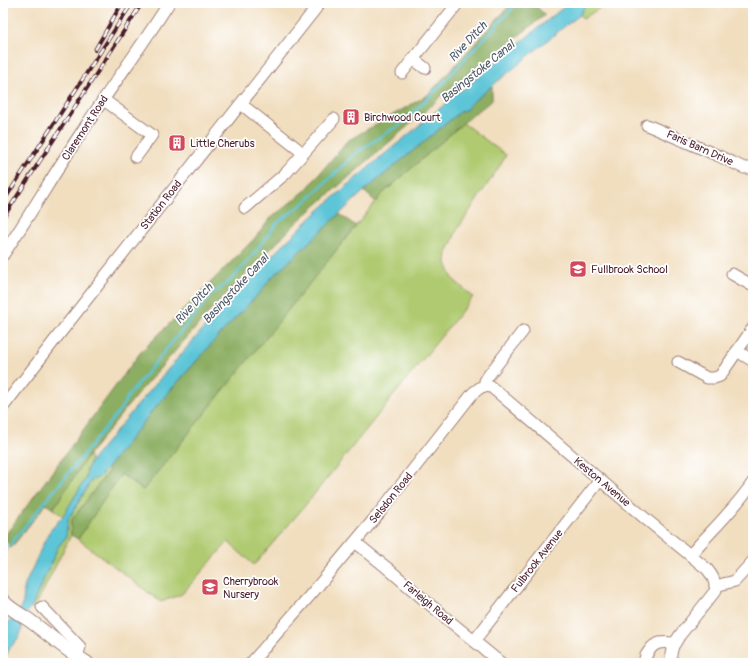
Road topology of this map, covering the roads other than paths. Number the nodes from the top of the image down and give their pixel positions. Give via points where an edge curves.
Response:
1 (169, 3) edge
2 (320, 3) edge
3 (458, 3) edge
4 (413, 59) junction
5 (425, 68) dead end
6 (402, 73) dead end
7 (104, 100) junction
8 (241, 104) junction
9 (334, 119) dead end
10 (647, 125) dead end
11 (303, 153) junction
12 (136, 157) dead end
13 (753, 168) edge
14 (245, 208) dead end
15 (3, 255) edge
16 (732, 274) dead end
17 (753, 286) edge
18 (753, 328) edge
19 (523, 331) dead end
20 (737, 351) junction
21 (753, 361) edge
22 (677, 362) dead end
23 (485, 386) junction
24 (3, 407) edge
25 (600, 480) junction
26 (753, 482) edge
27 (355, 542) junction
28 (690, 555) junction
29 (753, 561) edge
30 (715, 583) junction
31 (5, 604) edge
32 (42, 606) dead end
33 (474, 641) junction
34 (675, 643) junction
35 (82, 660) edge
36 (251, 663) edge
37 (501, 663) edge
38 (644, 663) edge
39 (671, 663) edge

1 - 7 street, Claremont Road
2 - 8 street, Station Road
3 - 4 street
4 - 5 street
4 - 6 street
7 - 12 street via 152,135
7 - 15 street, Claremont Road
8 - 11 street
8 - 24 street, Station Road
9 - 11 street
10 - 13 street, Faris Barn Drive via 744,168
11 - 14 street via 286,173
16 - 17 street
18 - 20 street
19 - 23 street, Selsdon Road via 488,376
20 - 21 street
20 - 22 street via 720,376 714,378 707,378
23 - 25 street, Keston Avenue via 491,387
23 - 27 street, Selsdon Road via 473,394
25 - 28 street, Keston Avenue
25 - 33 street, Fulbrook Avenue
26 - 28 street
27 - 33 street, Farleigh Road
27 - 36 street, Selsdon Road
28 - 30 street, Keston Avenue via 707,569
29 - 30 street via 736,581
30 - 34 street via 716,590
31 - 35 street
32 - 35 street via 80,647
33 - 37 street, Farleigh Road
34 - 38 street via 656,644 647,654
34 - 39 street

